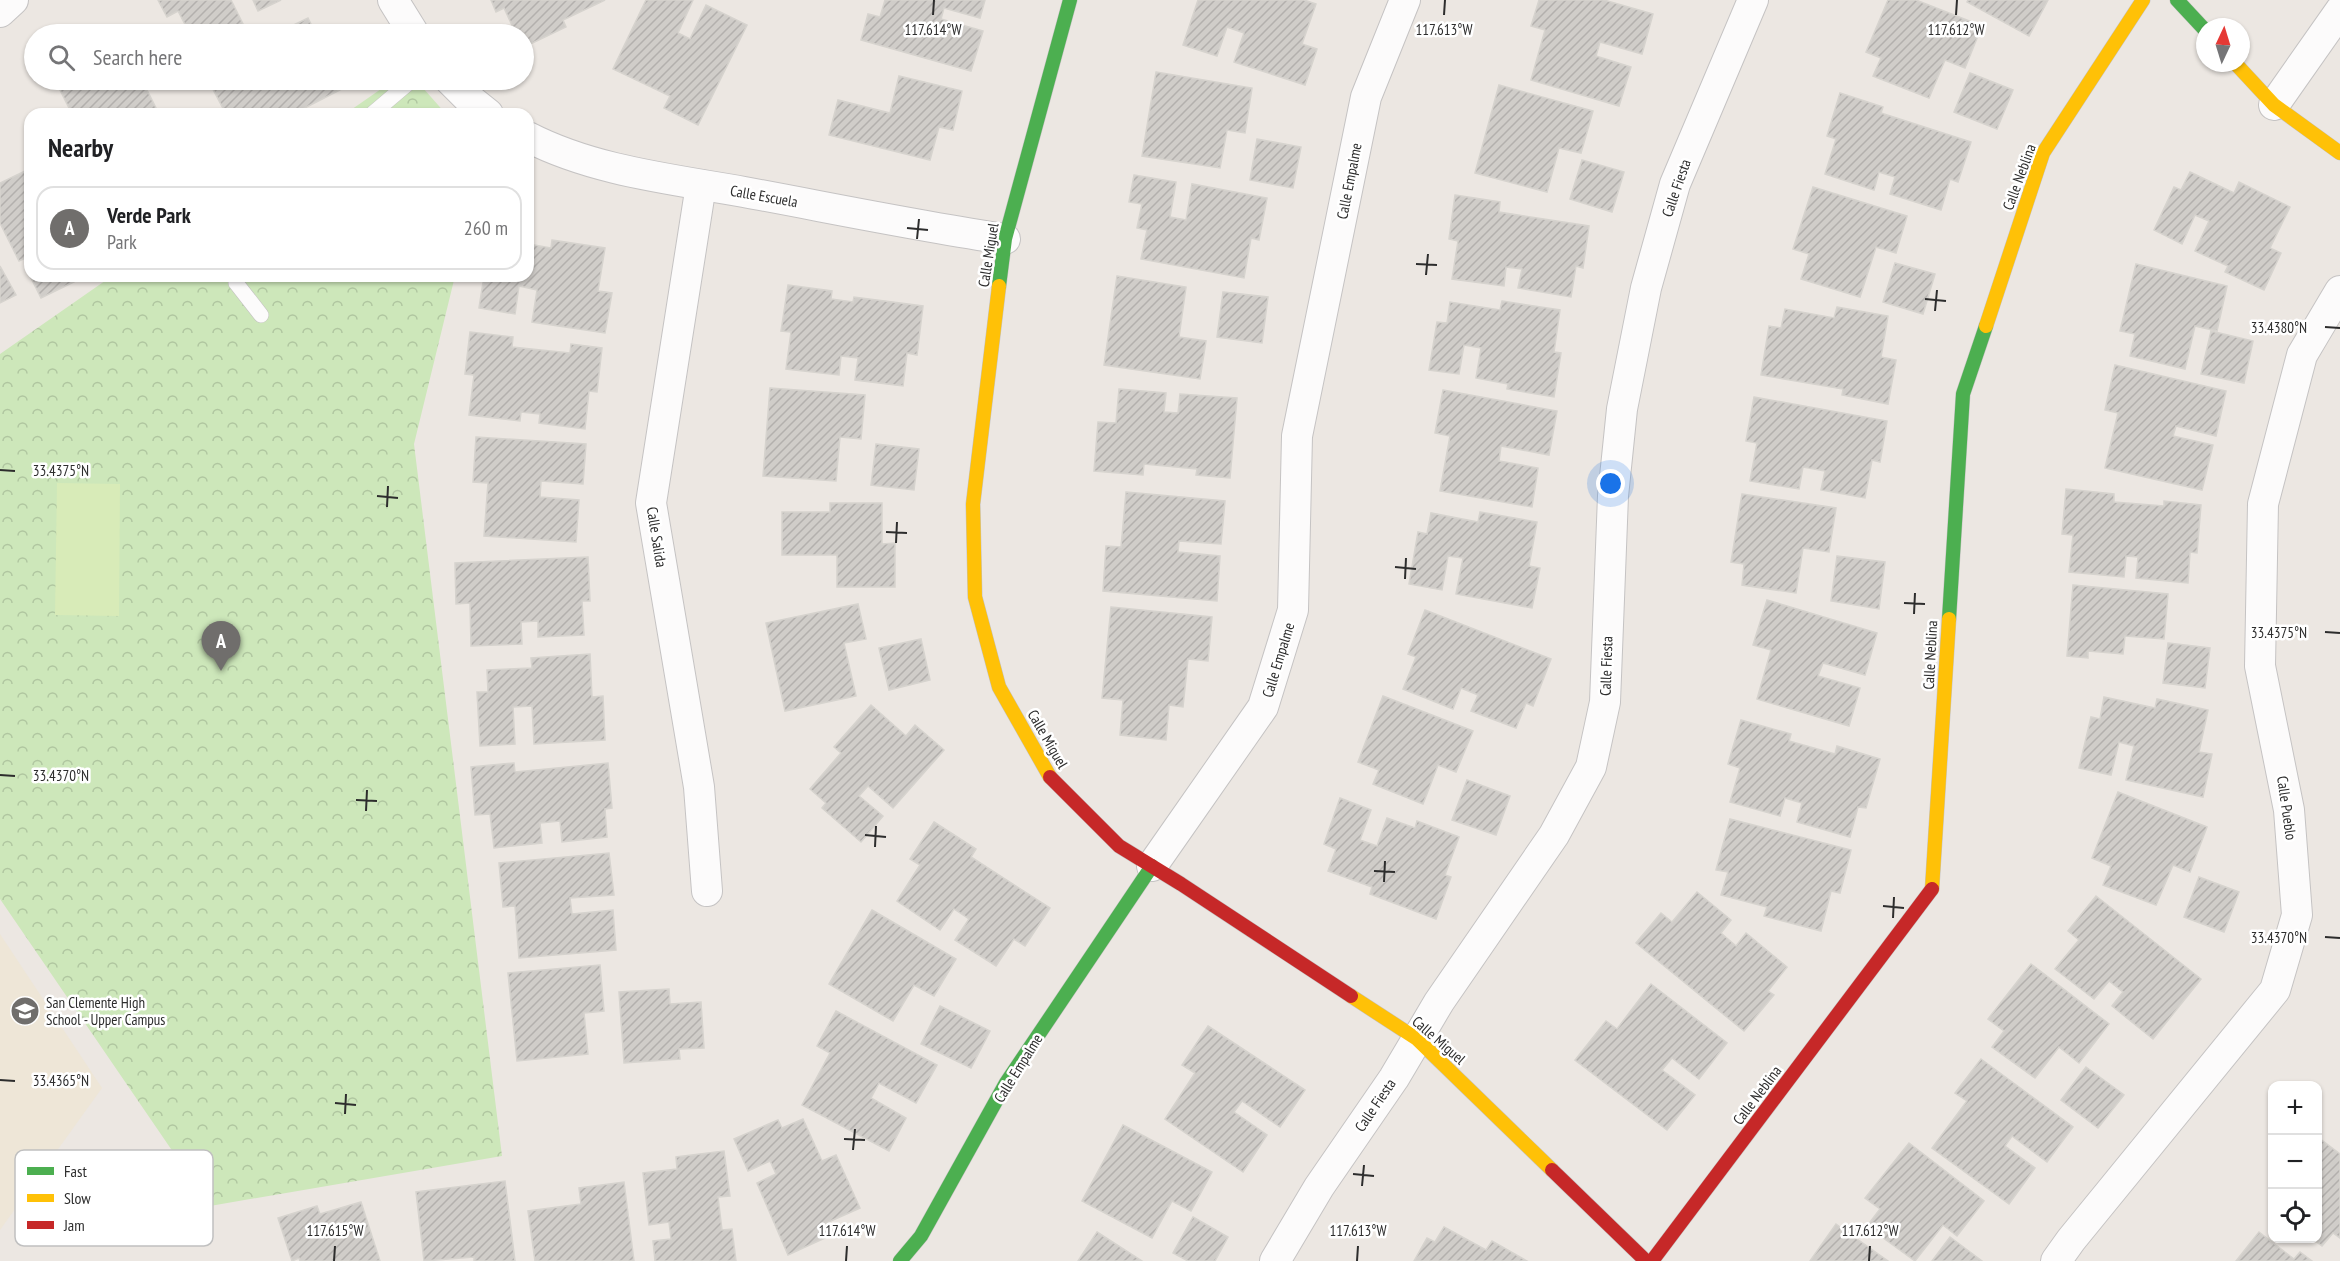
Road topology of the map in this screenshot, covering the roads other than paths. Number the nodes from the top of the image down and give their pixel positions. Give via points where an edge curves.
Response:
1 (13, 0) edge
2 (393, 0) edge
3 (1070, 0) edge
4 (1405, 0) edge
5 (1753, 0) edge
6 (2143, 0) edge
7 (2177, 0) edge
8 (2340, 11) edge
9 (0, 12) edge
10 (2196, 20) edge
11 (408, 24) edge
12 (2243, 72) edge
13 (400, 90) edge
14 (460, 90) edge
15 (2274, 105) junction
16 (379, 108) edge
17 (480, 108) edge
18 (534, 140) edge
19 (2340, 153) edge
20 (701, 184) junction
21 (1005, 239) junction
22 (236, 282) edge
23 (2340, 291) edge
24 (261, 315) dead end
25 (1152, 866) junction
26 (707, 891) dead end
27 (1417, 1039) junction
28 (900, 1261) edge
29 (1275, 1261) edge
30 (1646, 1261) edge
31 (1652, 1261) edge
32 (2056, 1261) edge

1 - 9 street
2 - 11 street
3 - 21 street, Calle Miguel
4 - 25 street, Calle Empalme via 1366,97 1297,436 1293,610 1263,707
5 - 27 street, Calle Fiesta via 1675,184 1646,288 1622,409 1613,496 1605,702 1591,767 1554,835
6 - 31 street, Calle Neblina via 2043,153 1963,394 1932,890
7 - 10 street
8 - 15 street
12 - 15 street
13 - 16 lane
14 - 17 street
15 - 19 street
18 - 20 street, Calle Escuela via 600,164
20 - 21 street, Calle Escuela
20 - 26 street, Calle Salida via 651,503 699,787
21 - 25 street, Calle Miguel via 973,504 975,597 999,687 1051,779 1119,846
22 - 24 lane
23 - 32 street, Calle Pueblo via 2302,355 2263,504 2260,666 2289,810 2297,915 2275,990
25 - 27 street, Calle Miguel
25 - 28 street, Calle Empalme via 1006,1083 921,1236
27 - 29 street, Calle Fiesta
27 - 30 street, Calle Miguel

